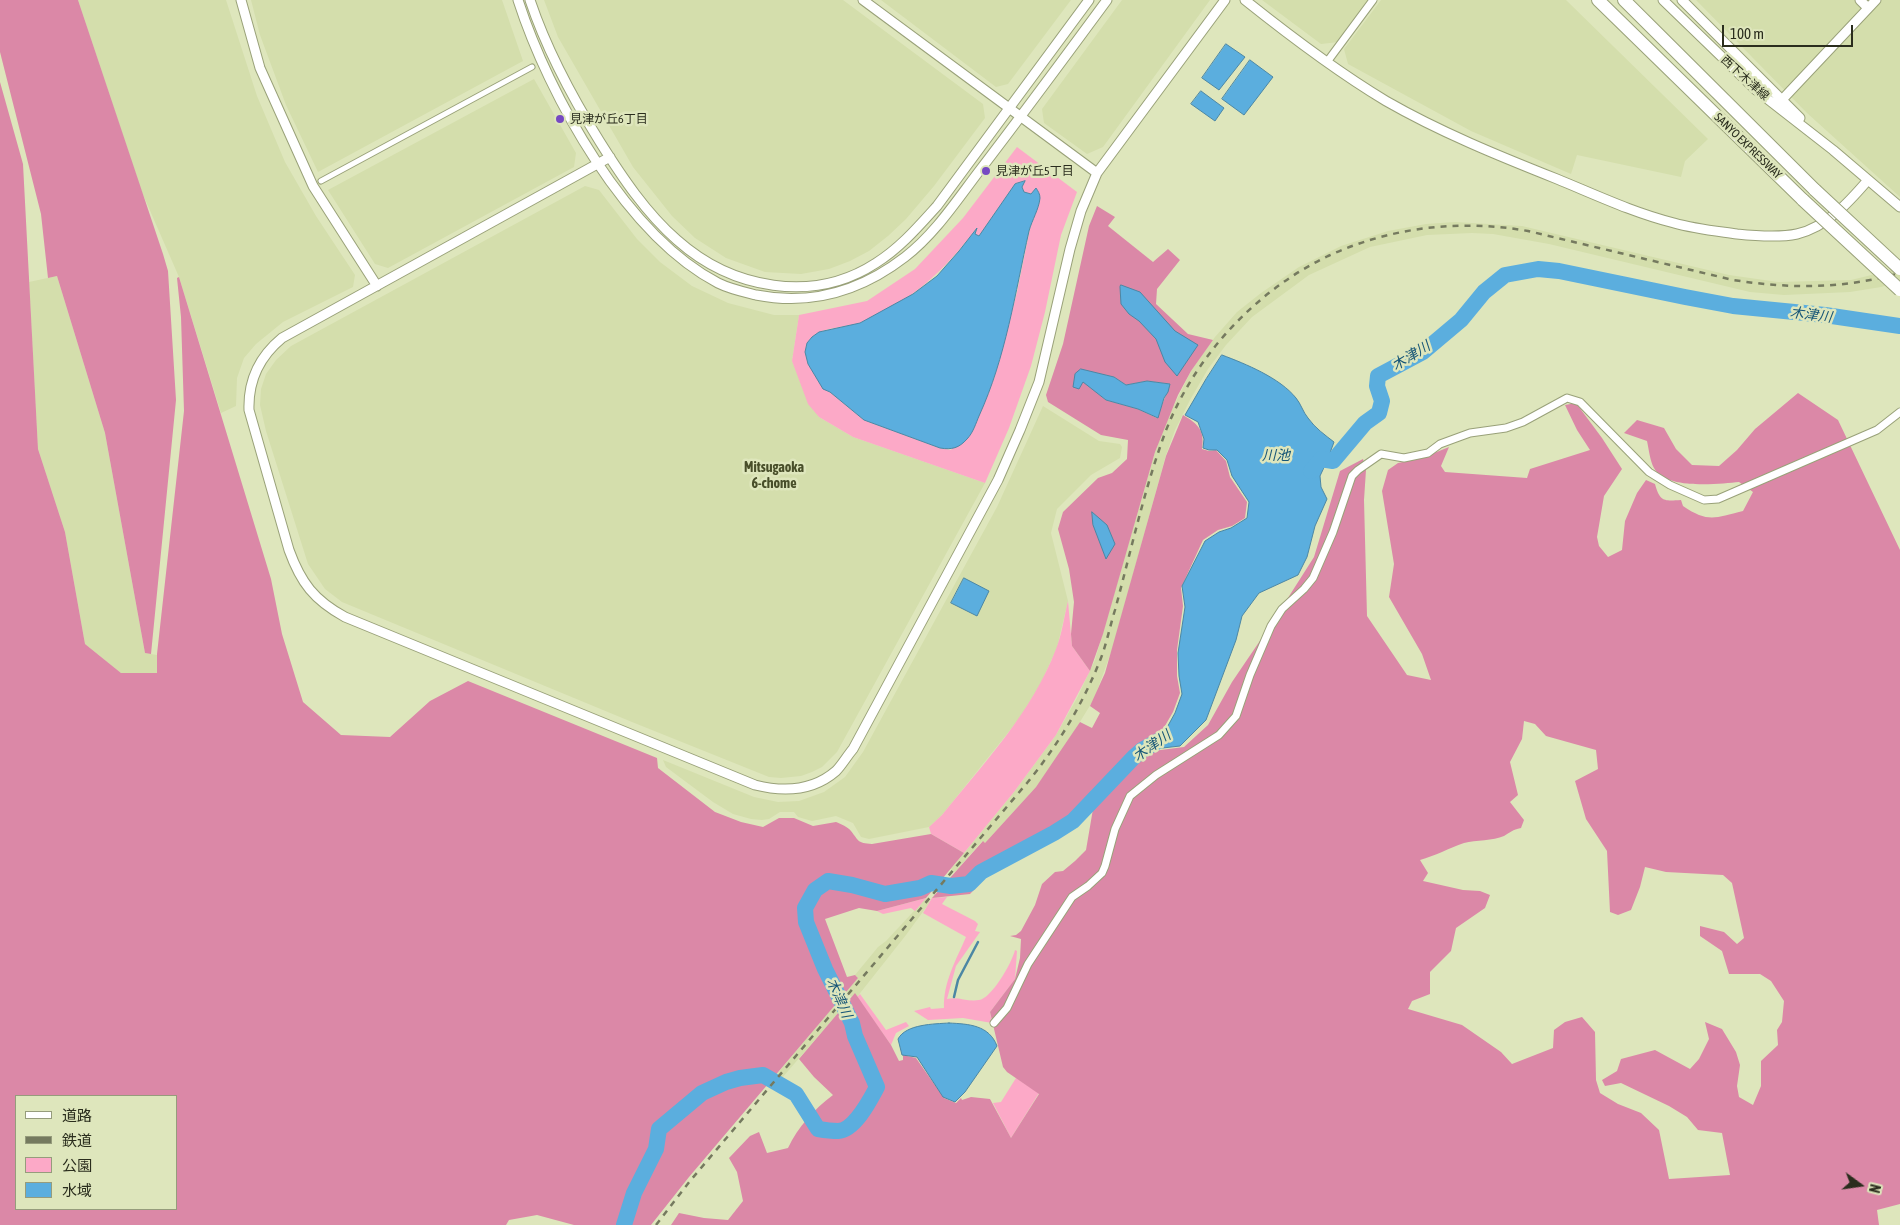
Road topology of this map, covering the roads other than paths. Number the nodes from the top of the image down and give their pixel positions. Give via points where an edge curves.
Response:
1 (240, 0) edge
2 (518, 0) edge
3 (530, 0) edge
4 (863, 0) edge
5 (1089, 0) edge
6 (1107, 0) edge
7 (1224, 0) edge
8 (1245, 0) edge
9 (1373, 0) edge
10 (1598, 0) edge
11 (1624, 0) edge
12 (1663, 0) edge
13 (1682, 0) edge
14 (1860, 0) edge
15 (1876, 0) edge
16 (1868, 8) junction
17 (1327, 62) junction
18 (532, 67) dead end
19 (1779, 103) junction
20 (1008, 108) junction
21 (1020, 118) junction
22 (610, 157) junction
23 (598, 164) junction
24 (1097, 174) junction
25 (1868, 180) junction
26 (320, 181) dead end
27 (1900, 207) edge
28 (1900, 269) edge
29 (377, 286) junction
30 (1900, 290) edge
31 (1900, 412) edge
32 (994, 1023) dead end

1 - 29 street via 260,68 313,186
2 - 23 street via 543,65
3 - 22 street via 553,59
4 - 20 street
5 - 20 street
6 - 21 street
7 - 24 street
8 - 17 street
9 - 17 street
10 - 30 highway, SANYO EXPRESSWAY, bridge
11 - 28 highway, SANYO EXPRESSWAY, bridge via 1815,190
12 - 19 street, 西下木津線 via 1756,90
13 - 19 street, 西下木津線
14 - 16 street
15 - 16 street
16 - 19 street
17 - 25 street via 1387,101 1513,162 1645,214 1706,230 1772,236 1797,234 1819,226 1847,204
18 - 26 street
19 - 25 street, 西下木津線
20 - 21 street
20 - 22 street via 937,206 898,248 875,264 823,285 775,287 723,272 703,260 654,217
21 - 23 street via 928,237 882,273 853,288 819,297 771,298 720,284 668,248 644,224
21 - 24 street
22 - 23 street
23 - 29 street
24 - 29 street via 1070,248 1039,382 998,480 853,749 837,770 820,782 802,788 783,790 755,785 345,617 314,593 297,572 289,550 252,425 248,395 257,365 282,338
25 - 27 street, 西下木津線
31 - 32 street via 1877,430 1718,499 1704,500 1649,472 1580,402 1567,398 1523,422 1470,433 1440,444 1428,453 1404,458 1381,454 1352,476 1313,578 1282,609 1271,626 1236,716 1219,735 1156,775 1130,796 1115,829 1102,873 1072,897 1028,964 1007,1008

